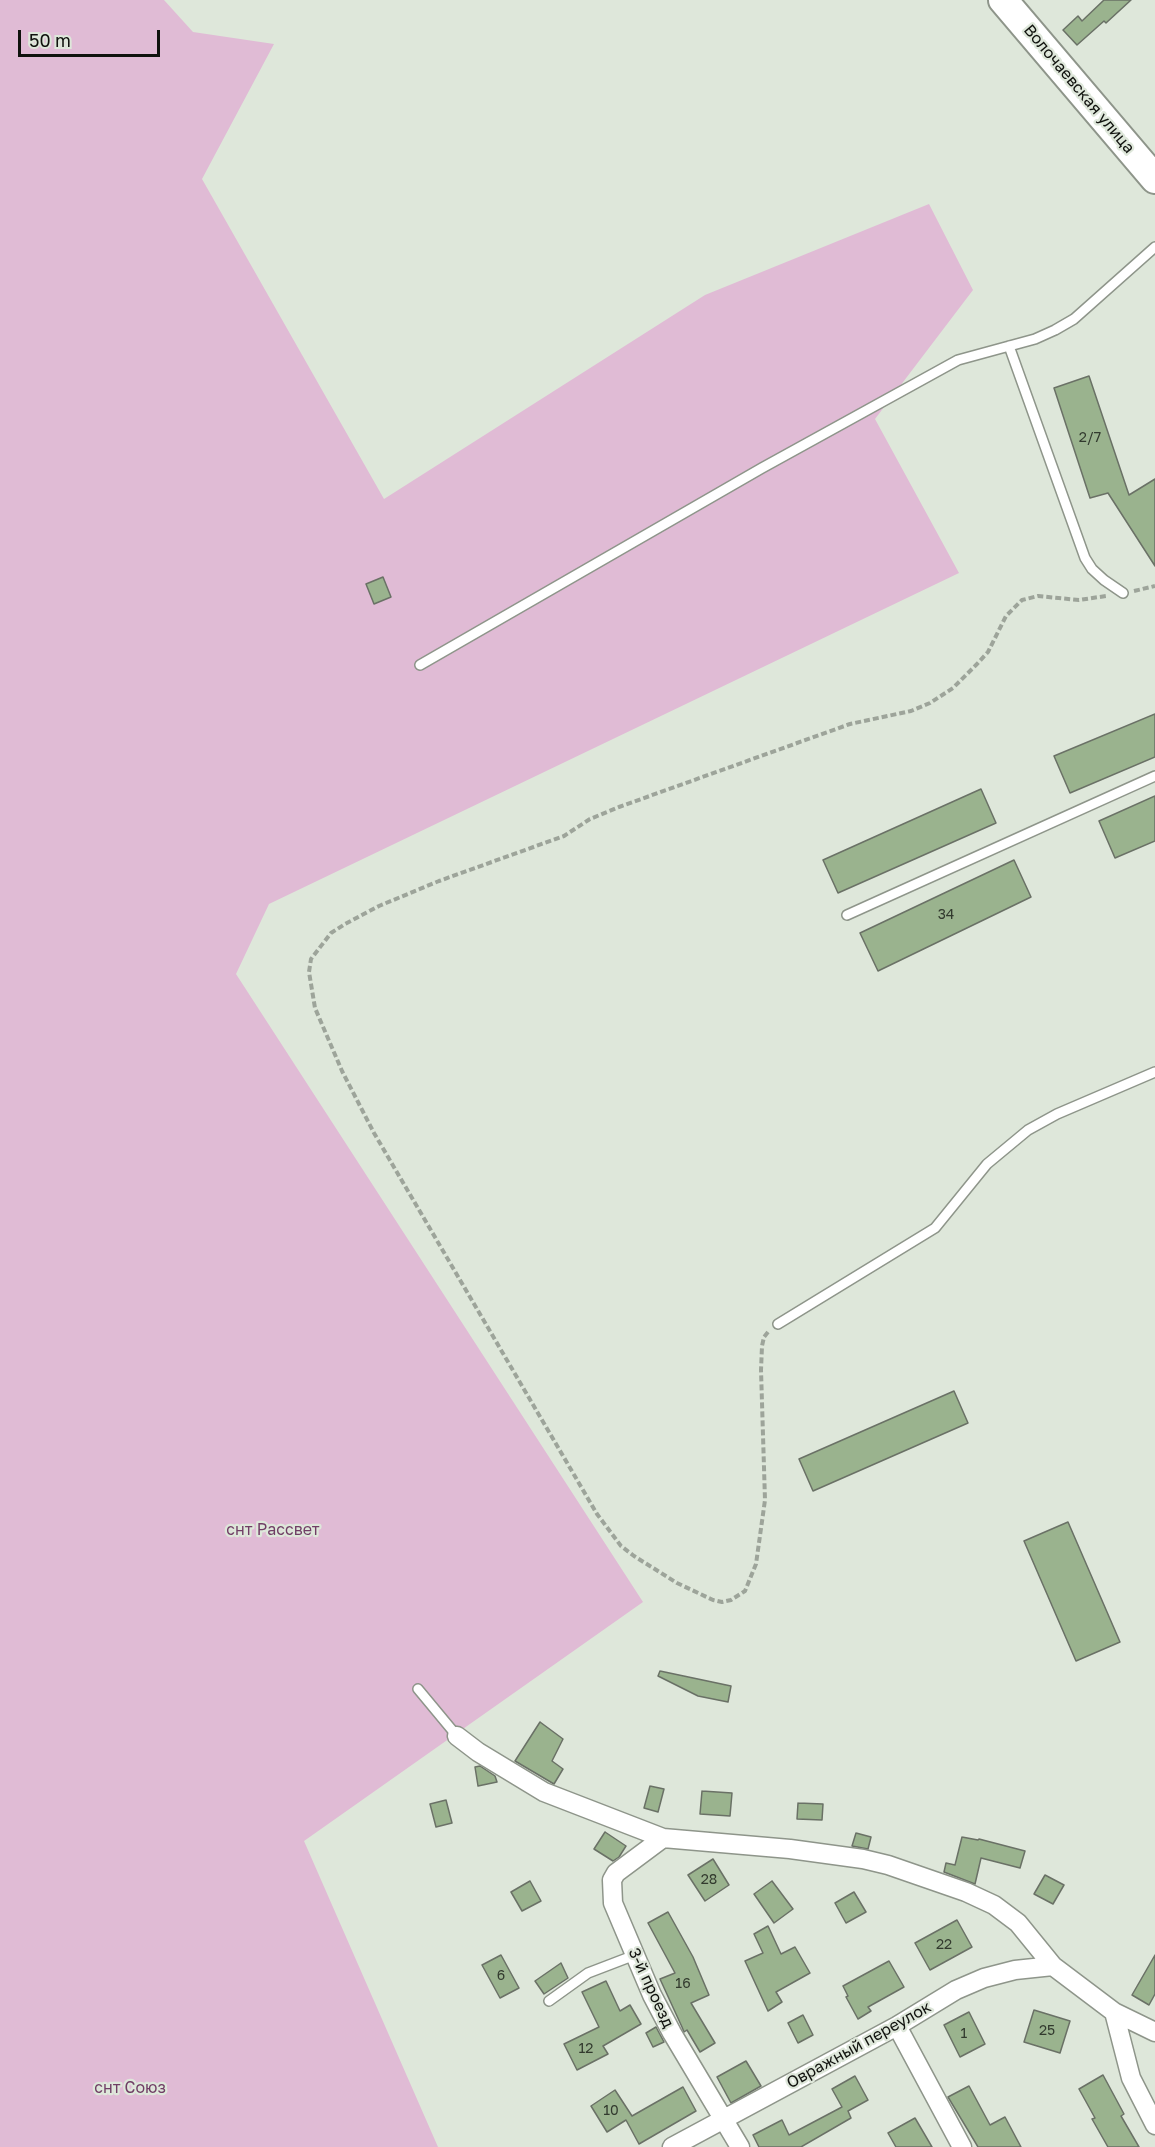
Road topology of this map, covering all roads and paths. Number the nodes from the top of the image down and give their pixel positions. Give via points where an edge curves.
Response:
1 (1003, 0) edge
2 (1155, 179) edge
3 (1155, 247) edge
4 (1009, 346) junction
5 (1155, 586) edge
6 (1123, 593) junction
7 (420, 665) dead end
8 (1155, 776) edge
9 (848, 915) dead end
10 (1155, 1072) edge
11 (778, 1324) joint
12 (418, 1689) dead end
13 (457, 1736) joint
14 (663, 1838) junction
15 (634, 1955) junction
16 (1053, 1966) junction
17 (549, 2001) dead end
18 (1114, 2012) junction
19 (897, 2026) junction
20 (1155, 2032) edge
21 (723, 2119) junction
22 (1155, 2125) edge
23 (672, 2147) edge
24 (740, 2147) edge
25 (962, 2147) edge

1 - 2 main road, Волочаевская улица
3 - 4 lane via 1074,319 1035,339
4 - 6 lane via 1082,551 1092,569
4 - 7 lane via 958,360
5 - 6 path
6 - 11 path via 1079,600 1038,596 1022,600 1006,616 988,652 953,688 930,704 850,724 619,807 564,836 439,881 345,924 331,933 311,959 309,972 315,1008 342,1071 374,1133 597,1514 621,1546 634,1556 678,1583 722,1602 745,1591 756,1564 765,1500 762,1346 764,1337
8 - 9 lane
10 - 11 lane via 1028,1130 987,1164 935,1228
12 - 13 lane
13 - 14 street via 544,1792
14 - 15 street, 3-й проезд via 612,1880 613,1903
14 - 16 street via 838,1855 926,1878 994,1905 1018,1923
15 - 17 lane via 588,1973
15 - 21 street, 3-й проезд via 672,2033
16 - 18 street
16 - 19 street, Овражный переулок via 984,1978 956,1990
18 - 20 street
18 - 22 street via 1131,2078
19 - 21 street, Овражный переулок
19 - 25 street
21 - 23 street, Овражный переулок
21 - 24 street, 3-й проезд

